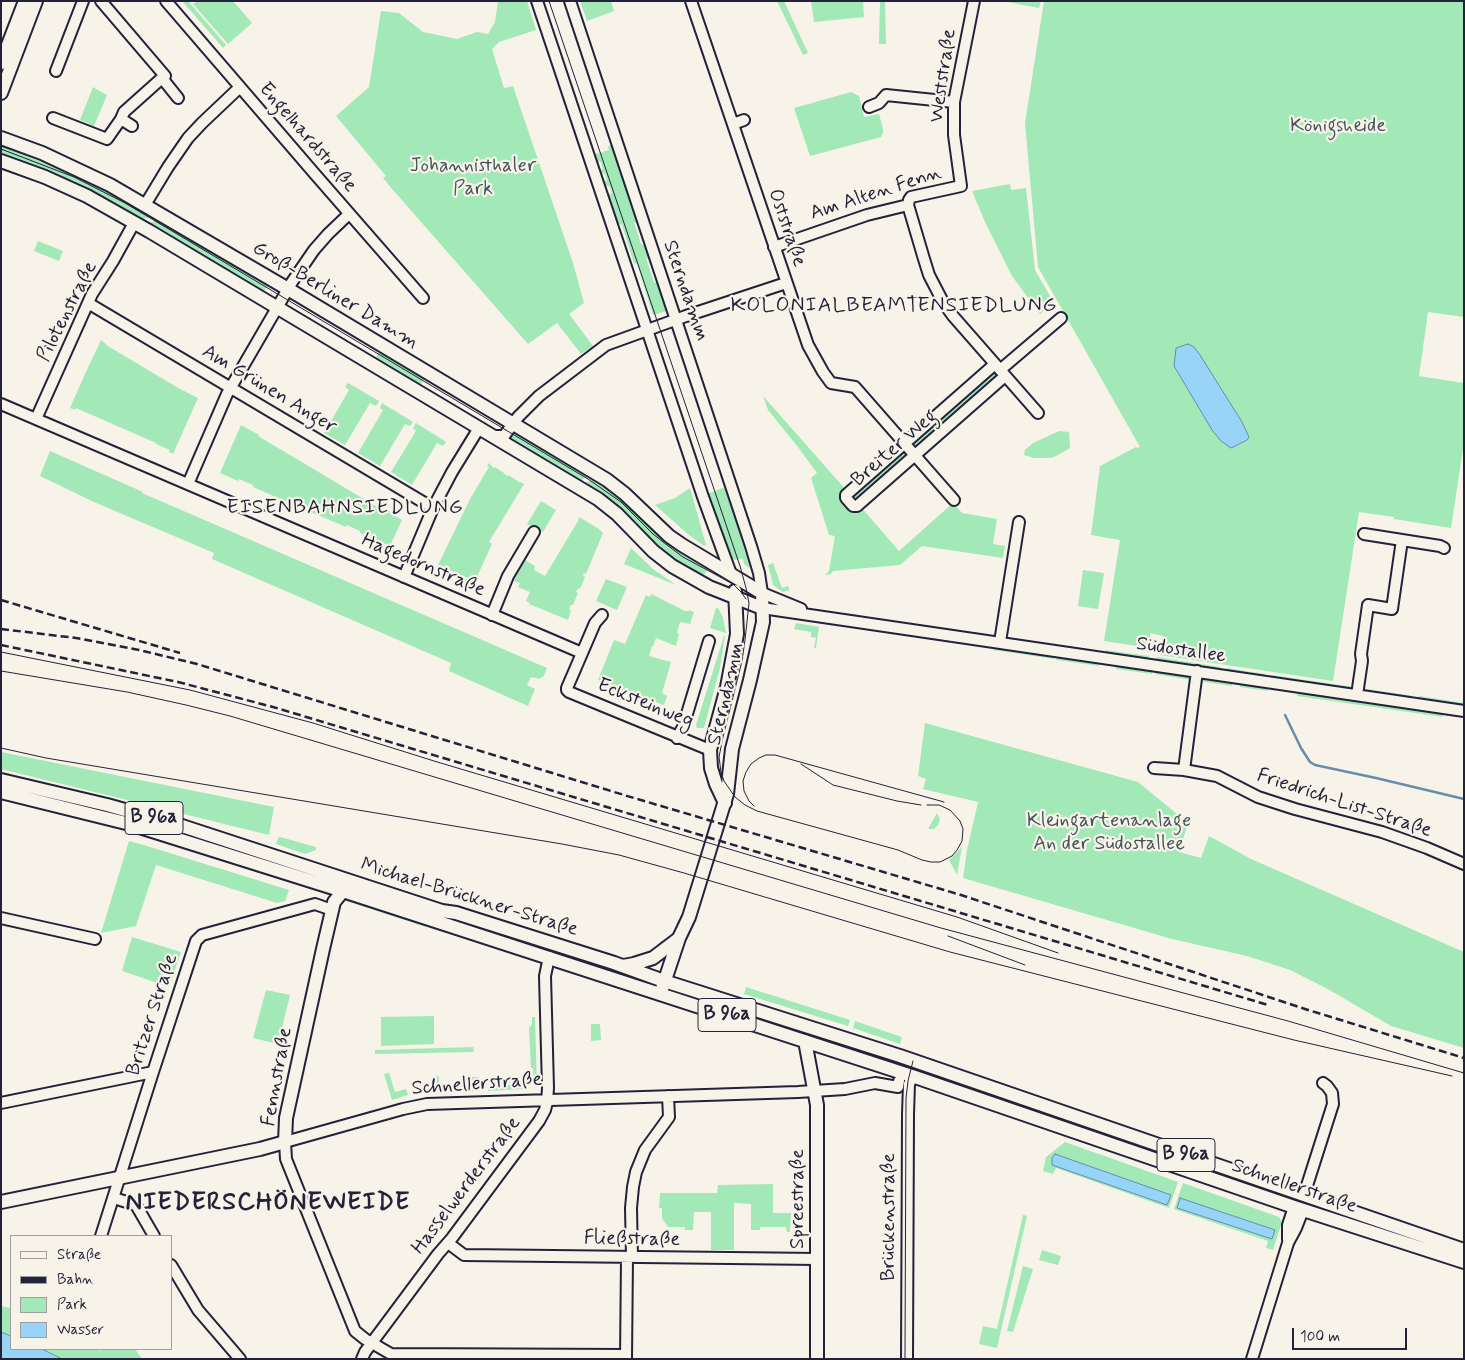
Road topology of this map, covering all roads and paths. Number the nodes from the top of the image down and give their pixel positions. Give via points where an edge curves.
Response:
1 (25, 1) edge
2 (36, 1) edge
3 (83, 1) edge
4 (101, 1) edge
5 (166, 1) edge
6 (537, 1) edge
7 (570, 1) edge
8 (691, 1) edge
9 (974, 1) edge
10 (1, 63) edge
11 (56, 71) dead end
12 (162, 78) junction
13 (240, 87) junction
14 (1, 94) edge
15 (178, 98) dead end
16 (954, 102) junction
17 (869, 106) dead end
18 (53, 118) dead end
19 (121, 120) junction
20 (744, 120) dead end
21 (733, 124) junction
22 (132, 126) dead end
23 (1, 138) edge
24 (1, 161) edge
25 (961, 186) joint
26 (145, 205) junction
27 (908, 205) junction
28 (349, 214) junction
29 (134, 223) junction
30 (774, 247) junction
31 (786, 283) junction
32 (288, 289) junction
33 (423, 298) dead end
34 (88, 303) junction
35 (277, 307) junction
36 (1061, 318) dead end
37 (675, 320) junction
38 (647, 330) junction
39 (1000, 370) junction
40 (230, 388) junction
41 (1, 404) edge
42 (1038, 413) dead end
43 (36, 419) junction
44 (513, 424) junction
45 (479, 428) junction
46 (492, 436) junction
47 (905, 443) junction
48 (915, 454) junction
49 (188, 484) junction
50 (954, 500) dead end
51 (432, 508) junction
52 (1019, 522) dead end
53 (534, 532) dead end
54 (1364, 534) dead end
55 (1402, 540) junction
56 (1444, 548) dead end
57 (730, 574) junction
58 (404, 577) junction
59 (762, 593) junction
60 (736, 598) junction
61 (762, 608) junction
62 (813, 614) junction
63 (492, 615) junction
64 (602, 616) dead end
65 (709, 641) dead end
66 (1000, 642) junction
67 (582, 654) junction
68 (1197, 671) junction
69 (1357, 695) junction
70 (1464, 711) edge
71 (677, 738) junction
72 (704, 747) junction
73 (1154, 768) dead end
74 (1184, 770) junction
75 (1, 780) edge
76 (1, 792) edge
77 (725, 803) junction
78 (1464, 864) edge
79 (365, 886) junction
80 (343, 891) junction
81 (332, 910) junction
82 (1, 918) edge
83 (680, 938) junction
84 (95, 939) dead end
85 (549, 957) junction
86 (622, 966) junction
87 (662, 988) junction
88 (804, 1041) junction
89 (922, 1064) junction
90 (153, 1072) junction
91 (914, 1076) junction
92 (898, 1081) dead end
93 (1323, 1083) dead end
94 (815, 1090) junction
95 (668, 1096) junction
96 (547, 1100) junction
97 (1, 1102) edge
98 (285, 1142) junction
99 (120, 1179) junction
100 (1304, 1195) junction
101 (114, 1198) junction
102 (1, 1202) edge
103 (1299, 1208) junction
104 (101, 1235) edge
105 (153, 1235) edge
106 (448, 1243) junction
107 (1464, 1250) edge
108 (630, 1257) junction
109 (818, 1259) junction
110 (1464, 1262) edge
111 (172, 1267) edge
112 (372, 1343) junction
113 (626, 1357) edge
114 (240, 1359) edge
115 (362, 1359) edge
116 (818, 1359) edge
117 (908, 1359) edge
118 (1252, 1359) edge

1 - 10 main road
2 - 14 main road
3 - 11 street
4 - 12 street via 165,76
5 - 13 street, Engelhardstraße
6 - 38 street, Sterndamm
7 - 37 street, Sterndamm
8 - 21 street, Oststraße
9 - 16 street, Weststraße
12 - 15 street
12 - 19 street via 124,112
13 - 26 street via 188,138
13 - 28 street, Engelhardstraße
16 - 17 street via 886,95 879,103
16 - 25 street, Weststraße via 954,136
18 - 19 street via 107,139
19 - 22 street
20 - 21 street
21 - 30 street, Oststraße
23 - 26 main road, Groß-Berliner Damm via 81,171
24 - 29 main road, Groß-Berliner Damm via 68,187
25 - 27 street, Am Alten Fenn via 911,197
26 - 32 main road, Groß-Berliner Damm
27 - 30 street, Am Alten Fenn via 866,215
27 - 39 street via 927,267 943,302
28 - 32 street via 314,250
28 - 33 street, Engelhardstraße
29 - 34 street, Pilotenstraße
29 - 35 main road, Groß-Berliner Damm
30 - 31 street, Oststraße
31 - 37 street
31 - 47 street, Oststraße via 808,345 831,383 855,387
32 - 35 street
32 - 44 main road, Groß-Berliner Damm
34 - 40 street, Am Grünen Anger
34 - 43 street, Pilotenstraße
35 - 40 street
35 - 45 main road, Groß-Berliner Damm
36 - 39 street, Breiter Weg
37 - 38 street
37 - 59 street, Sterndamm via 755,557
38 - 44 street via 612,341 599,350 539,396
38 - 57 street, Sterndamm
39 - 42 street
39 - 47 street, Breiter Weg
39 - 48 street, Breiter Weg
40 - 49 street
40 - 51 street, Am Grünen Anger
41 - 43 street, Hagedornstraße
43 - 49 street, Hagedornstraße
44 - 46 street via 504,436
44 - 57 main road, Groß-Berliner Damm via 606,480 669,536
45 - 46 main road, Groß-Berliner Damm
45 - 51 street
46 - 60 main road, Groß-Berliner Damm via 598,500 672,566
47 - 48 street, Oststraße
47 - 48 street, Breiter Weg via 846,495 853,506 857,506
48 - 50 street, Oststraße
49 - 58 street, Hagedornstraße
51 - 58 street
52 - 66 street
53 - 63 street via 508,576
54 - 55 street
55 - 56 street
55 - 69 street via 1392,609 1368,605
57 - 59 main road
57 - 60 main road, Sterndamm
58 - 63 street, Hagedornstraße
59 - 61 main road, Sterndamm
59 - 62 street, Südostallee
60 - 61 main road
60 - 72 main road, Sterndamm via 737,634 727,687
61 - 62 street, Südostallee
61 - 77 main road, Sterndamm via 763,622 732,750
62 - 66 street, Südostallee
63 - 67 street, Hagedornstraße
64 - 67 street via 595,623
65 - 71 street, Sterndamm
66 - 68 street, Südostallee
67 - 71 street, Ecksteinweg via 567,688 569,692
68 - 69 street, Südostallee
68 - 74 street
69 - 70 street, Südostallee
71 - 72 street, Ecksteinweg
72 - 77 main road, Sterndamm
73 - 74 street, Friedrich-List-Straße
74 - 78 street, Friedrich-List-Straße via 1216,776 1258,797 1382,832
75 - 79 main road, Michael-Brückner-Straße / B 96a via 182,826
76 - 80 main road, Michael-Brückner-Straße / B 96a via 130,824
77 - 83 main road, Sterndamm
79 - 80 main road
79 - 86 main road, Michael-Brückner-Straße / B 96a
80 - 81 main road, Fennstraße
80 - 85 main road, Michael-Brückner-Straße / B 96a
81 - 90 street, Britzer Straße via 314,904 202,935 196,941
81 - 98 main road, Fennstraße via 286,1118
82 - 84 street
83 - 86 main road via 653,958
83 - 87 main road, Sterndamm
85 - 87 main road, Michael-Brückner-Straße / B 96a
85 - 96 street, Hasselwerderstraße via 545,976
86 - 87 main road, Michael-Brückner-Straße / B 96a
87 - 88 main road, Michael-Brückner-Straße / B 96a
87 - 89 main road, Michael-Brückner-Straße / B 96a
88 - 91 main road, Michael-Brückner-Straße / B 96a
88 - 94 main road, Spreestraße
89 - 91 main road
89 - 100 main road, Schnellerstraße / B 96a
90 - 97 street
90 - 99 street, Britzer Straße
91 - 103 main road, Schnellerstraße / B 96a
91 - 117 street, Brückenstraße via 909,1084 908,1114
92 - 94 street, Schnellerstraße via 898,1087 875,1083
93 - 100 street, Schnellerstraße via 1332,1093 1333,1104
94 - 95 street, Schnellerstraße
94 - 109 main road, Spreestraße
95 - 96 street, Schnellerstraße
95 - 108 street via 670,1117 645,1150 636,1172
96 - 98 street, Schnellerstraße via 421,1104
96 - 106 street, Hasselwerderstraße via 542,1116
98 - 99 main road, Schnellerstraße
98 - 112 street, Fennstraße via 286,1159 355,1331
99 - 101 street, Britzer Straße
99 - 102 main road, Schnellerstraße
100 - 103 main road
100 - 107 main road, Schnellerstraße / B 96a
101 - 104 street, Britzer Straße
101 - 105 street via 136,1205
103 - 110 main road, Schnellerstraße / B 96a
103 - 118 street via 1296,1228 1288,1243
106 - 108 street, Fließstraße via 464,1255
106 - 112 street, Hasselwerderstraße
108 - 109 street, Fließstraße
108 - 113 street
109 - 116 main road, Spreestraße
111 - 114 street via 198,1310
112 - 113 street, Fennstraße via 391,1354
112 - 115 street, Hasselwerderstraße

